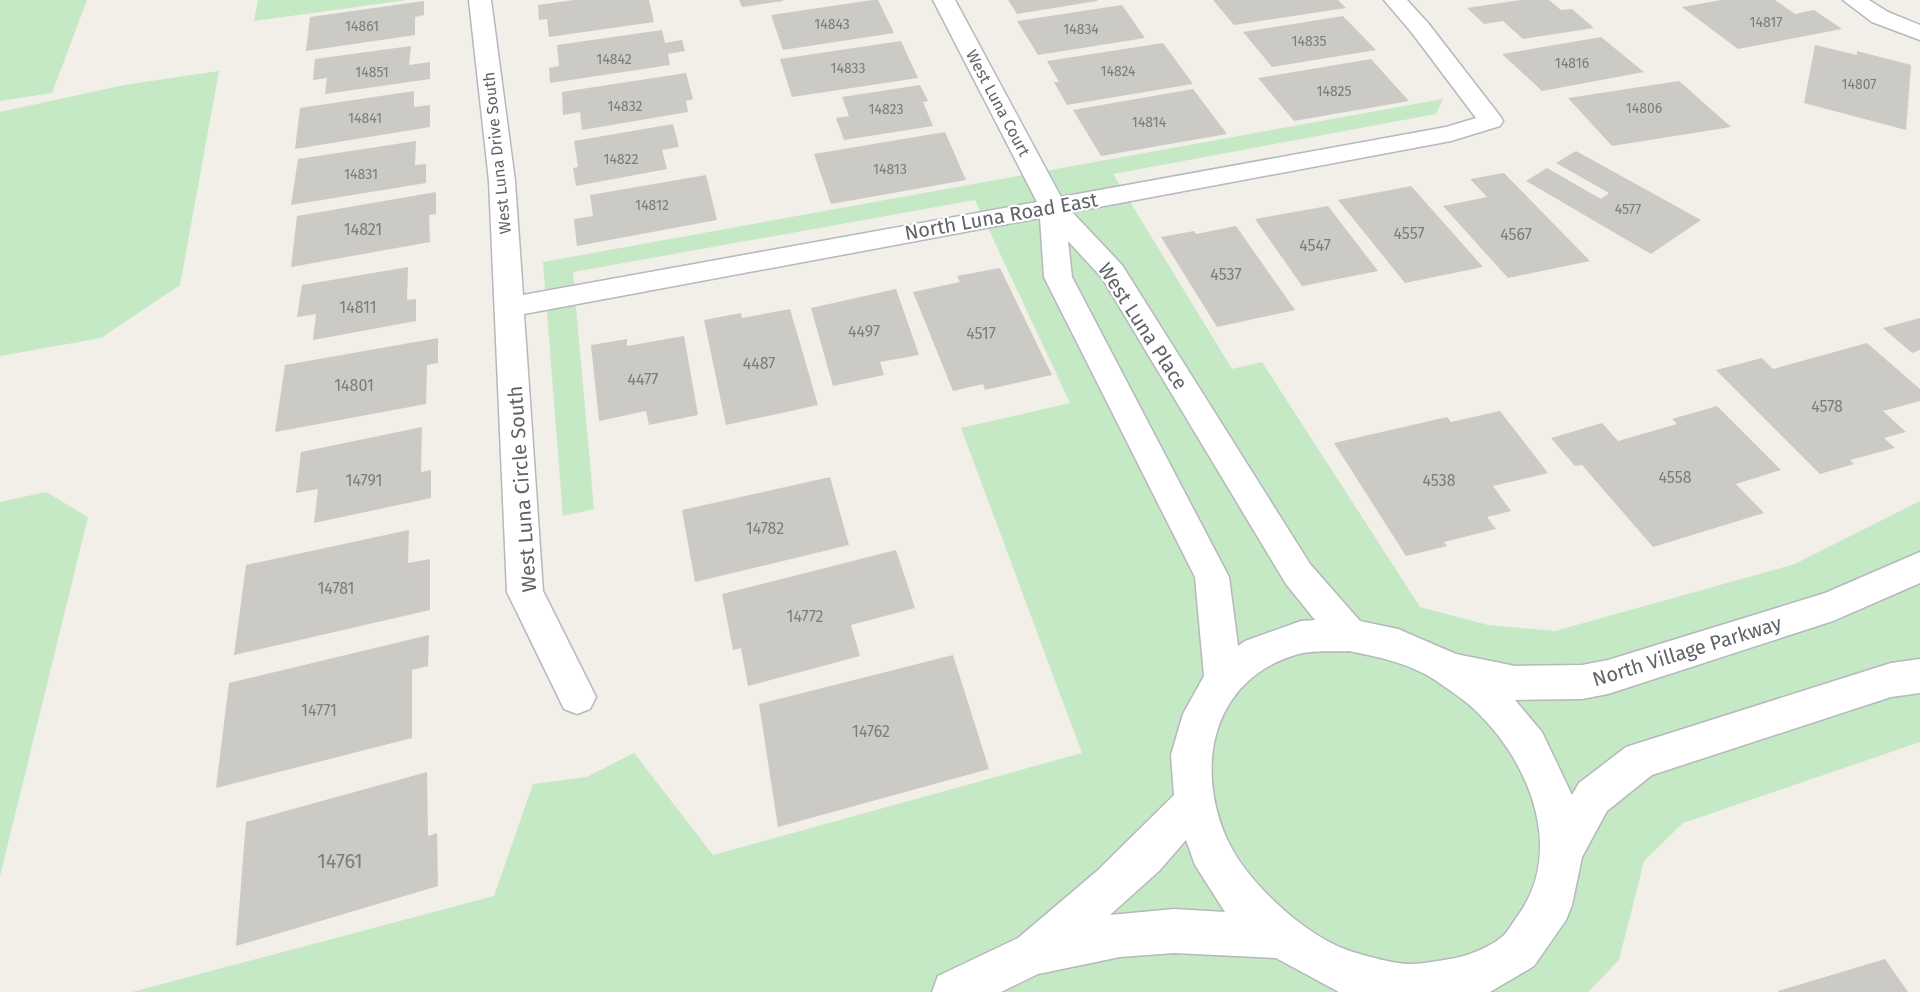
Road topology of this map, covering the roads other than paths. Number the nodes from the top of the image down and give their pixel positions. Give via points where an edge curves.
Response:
1 (480, 0) edge
2 (944, 0) edge
3 (1395, 0) edge
4 (1854, 0) edge
5 (1920, 33) edge
6 (1052, 206) junction
7 (511, 307) junction
8 (1920, 567) edge
9 (1349, 635) junction
10 (1446, 667) junction
11 (1920, 676) edge
12 (1223, 679) junction
13 (577, 697) dead end
14 (1194, 802) junction
15 (1562, 851) junction
16 (1281, 937) junction
17 (1033, 953) junction
18 (954, 992) edge

1 - 7 street, West Luna Drive South via 502,181
2 - 6 street, West Luna Court
3 - 6 street, North Luna Road East via 1491,121 1451,134
4 - 5 street via 1880,17
6 - 7 street, North Luna Road East
6 - 9 street, West Luna Place via 1112,272 1298,574
6 - 12 street via 1058,277 1212,577
7 - 13 street, West Luna Circle South via 525,592
8 - 10 street, North Village Parkway via 1833,606 1608,677 1582,682 1515,683
9 - 10 street via 1398,645
9 - 12 street via 1301,637 1268,648
10 - 15 street via 1492,701 1528,746 1553,797
11 - 15 street via 1891,680 1640,760 1593,797
12 - 14 street via 1202,714 1191,755
14 - 16 street via 1210,850 1239,896
14 - 17 street via 1144,856
15 - 16 street via 1551,905 1520,951 1470,979 1408,986 1342,971
16 - 17 street via 1164,931 1120,935
17 - 18 street

